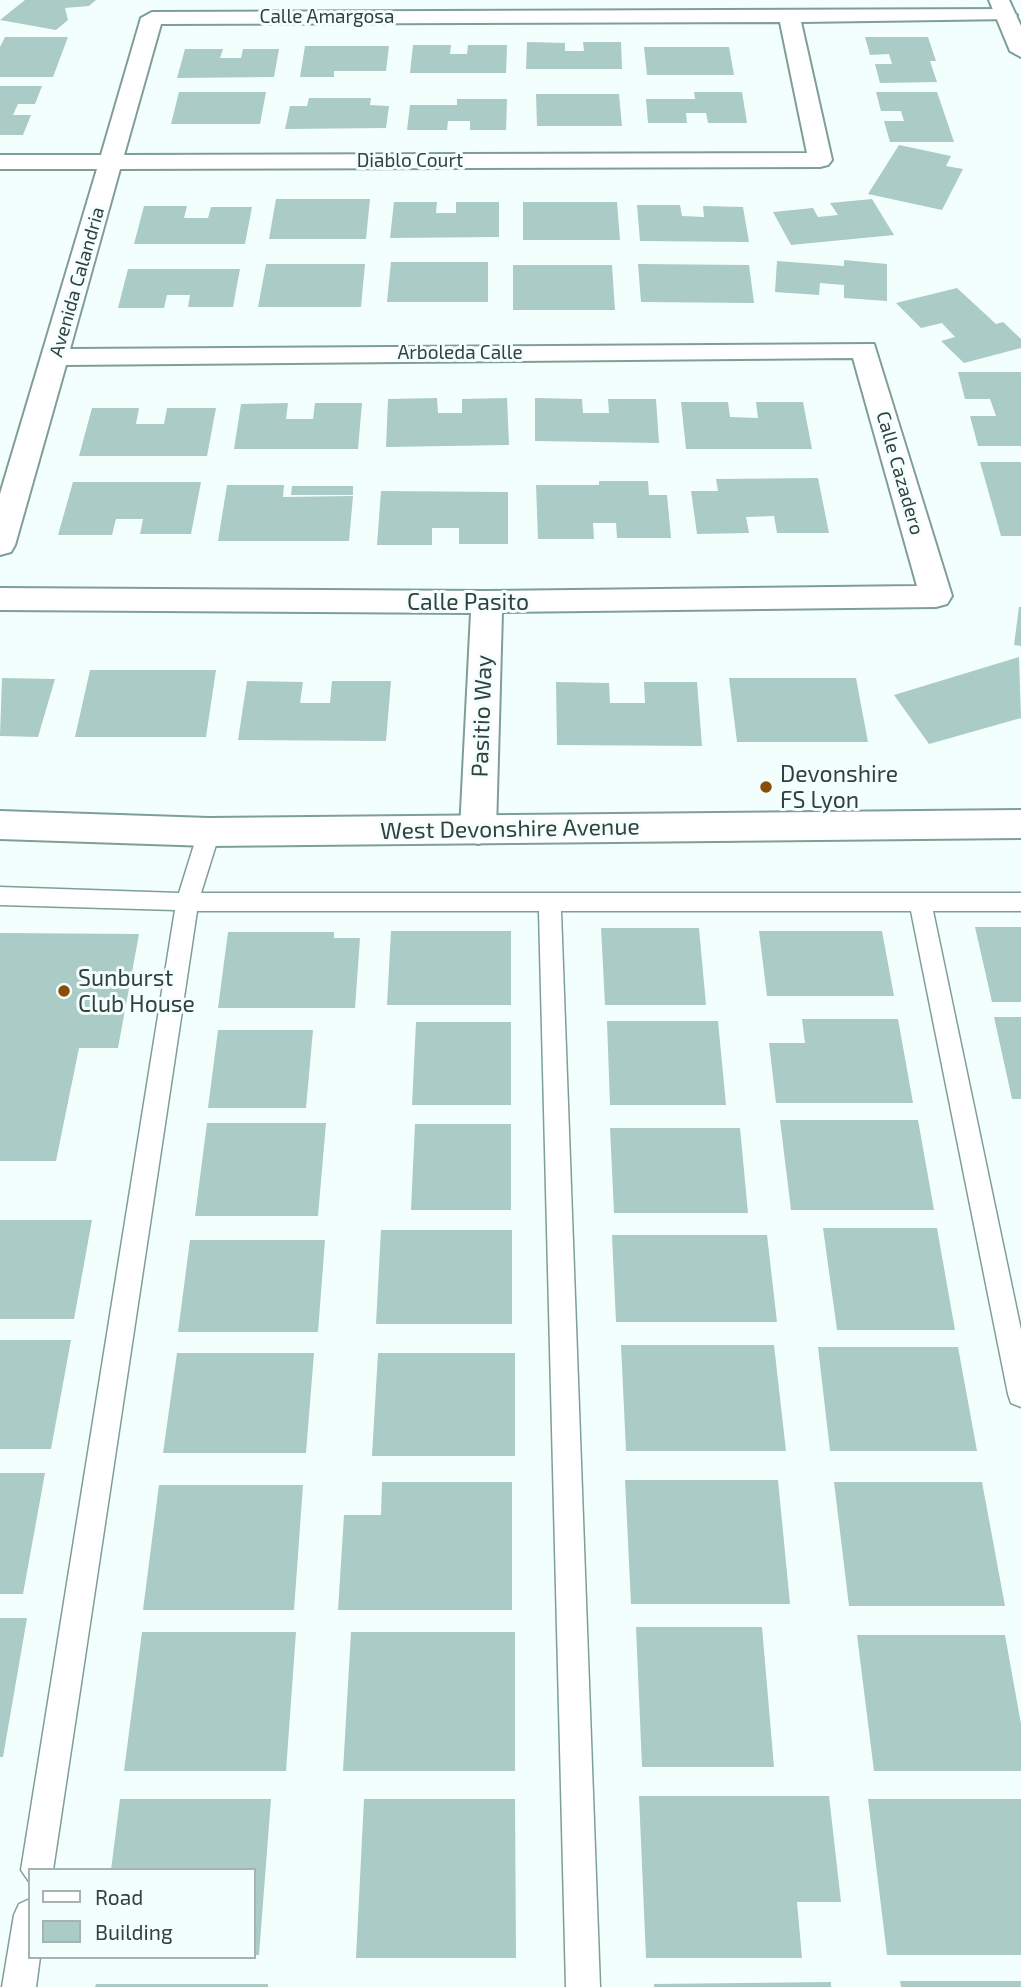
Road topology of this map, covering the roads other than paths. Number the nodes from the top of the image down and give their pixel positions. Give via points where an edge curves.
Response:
1 (1002, 8) edge
2 (789, 16) junction
3 (152, 18) joint
4 (1021, 51) edge
5 (0, 162) edge
6 (111, 162) junction
7 (864, 350) joint
8 (56, 357) junction
9 (0, 545) edge
10 (936, 596) joint
11 (0, 599) edge
12 (486, 602) junction
13 (1021, 824) edge
14 (0, 825) edge
15 (478, 830) junction
16 (209, 832) junction
17 (0, 896) edge
18 (187, 902) junction
19 (920, 902) junction
20 (1021, 902) edge
21 (550, 903) junction
22 (1021, 1394) edge
23 (37, 1868) edge
24 (28, 1928) edge
25 (19, 1987) edge
26 (583, 1987) edge

1 - 2 street, Calle Amargosa
1 - 4 street
2 - 3 street, Calle Amargosa
2 - 6 street, Diablo Court via 820,160
3 - 6 street, Avenida Calandria
5 - 6 street, Diablo Court
6 - 8 street, Avenida Calandria
7 - 8 street, Arboleda Calle
7 - 10 street, Calle Cazadero
8 - 9 street, Avenida Calandria
10 - 12 street, Calle Pasito
11 - 12 street, Calle Pasito
12 - 15 street, Pasitio Way
13 - 15 street, West Devonshire Avenue
14 - 16 street, West Devonshire Avenue
15 - 16 street, West Devonshire Avenue
16 - 18 lane
17 - 18 lane
18 - 21 lane
18 - 23 lane
19 - 20 lane
19 - 21 lane
19 - 22 lane
21 - 26 lane
24 - 25 lane

